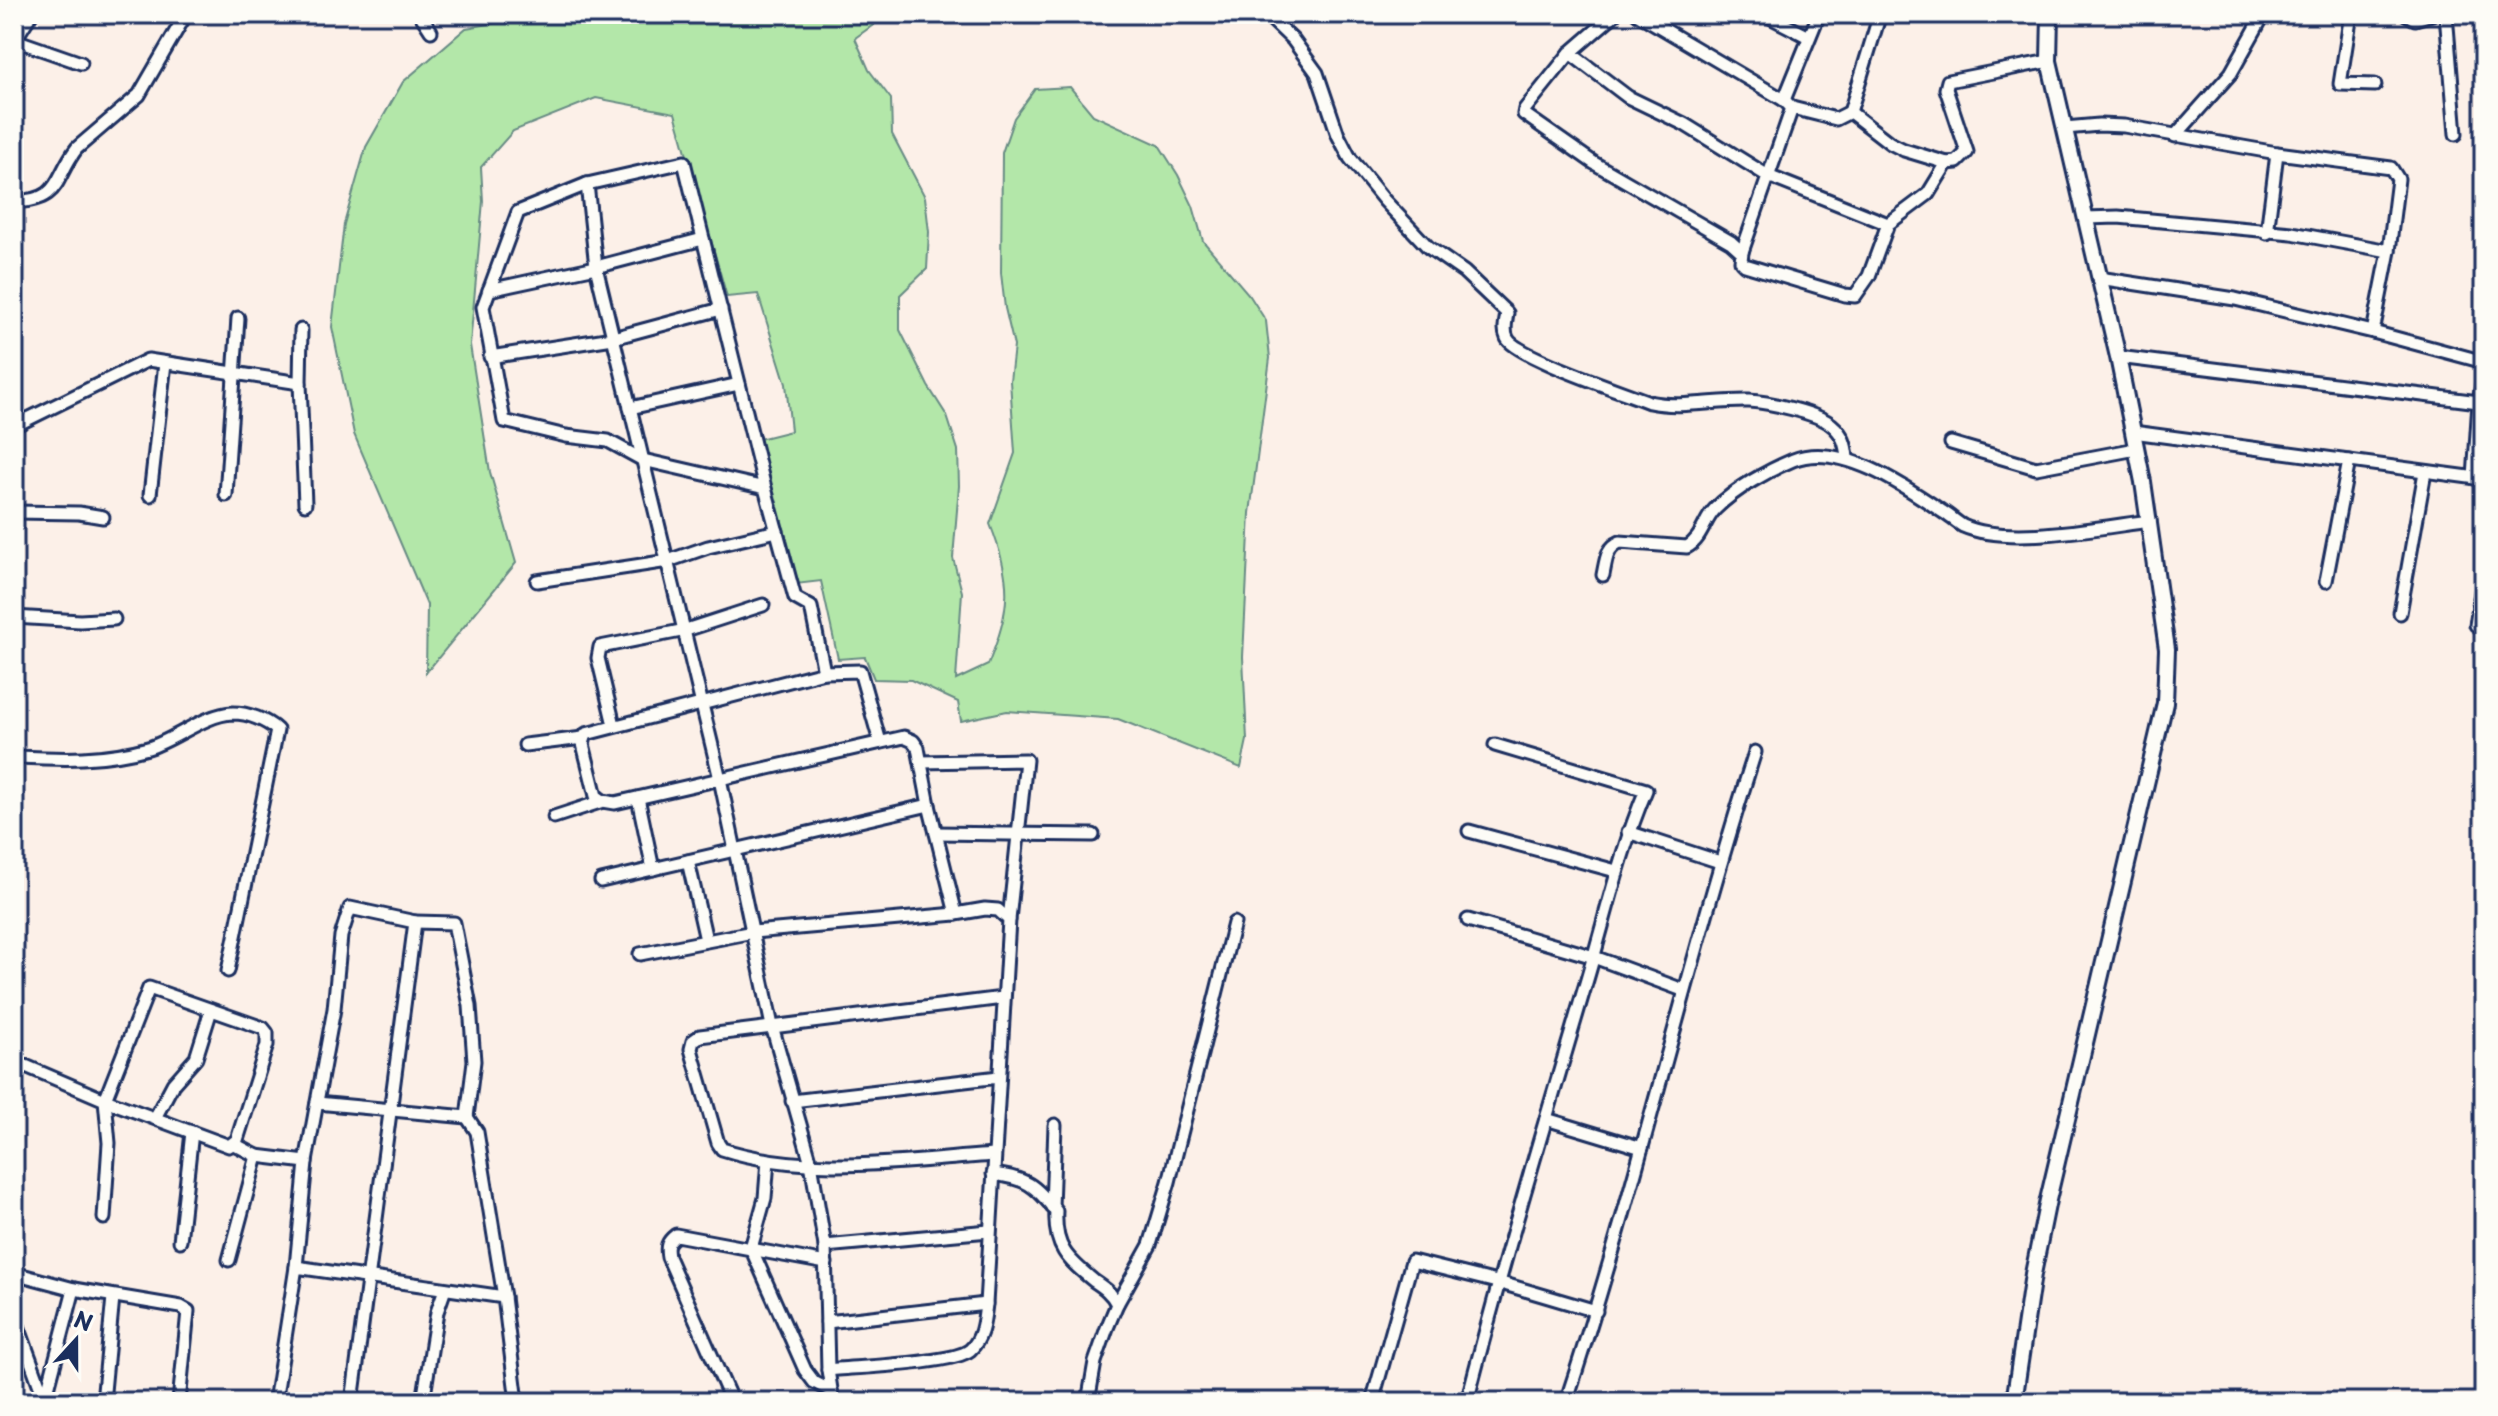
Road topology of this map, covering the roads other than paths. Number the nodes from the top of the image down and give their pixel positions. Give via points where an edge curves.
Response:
1 (31, 14) edge
2 (186, 14) edge
3 (420, 14) edge
4 (1266, 14) edge
5 (1615, 14) edge
6 (1638, 14) edge
7 (1764, 14) edge
8 (1819, 14) edge
9 (1880, 14) edge
10 (2050, 14) edge
11 (2264, 14) edge
12 (2351, 14) edge
13 (2406, 14) edge
14 (2432, 14) edge
15 (2446, 14) edge
16 (431, 31) dead end
17 (1809, 37) junction
18 (14, 40) edge
19 (1570, 53) junction
20 (2049, 61) junction
21 (81, 63) dead end
22 (2375, 85) dead end
23 (1788, 104) junction
24 (1850, 112) junction
25 (2065, 128) junction
26 (2456, 134) dead end
27 (2175, 136) junction
28 (2277, 153) junction
29 (1947, 163) junction
30 (1768, 176) junction
31 (587, 184) junction
32 (14, 202) edge
33 (2086, 218) junction
34 (1888, 224) junction
35 (2267, 233) junction
36 (703, 239) junction
37 (2389, 251) junction
38 (1742, 252) junction
39 (596, 267) junction
40 (2099, 278) junction
41 (489, 290) junction
42 (721, 309) junction
43 (238, 318) dead end
44 (301, 330) dead end
45 (2373, 332) junction
46 (613, 338) junction
47 (490, 357) junction
48 (2118, 357) junction
49 (2484, 362) edge
50 (165, 363) junction
51 (233, 373) junction
52 (2484, 374) edge
53 (300, 383) junction
54 (739, 384) junction
55 (2479, 402) junction
56 (630, 408) junction
57 (14, 426) edge
58 (2133, 432) junction
59 (1951, 443) dead end
60 (2136, 449) junction
61 (1847, 458) junction
62 (643, 460) junction
63 (2349, 461) junction
64 (2425, 472) junction
65 (2479, 478) edge
66 (765, 488) junction
67 (150, 495) dead end
68 (226, 495) dead end
69 (305, 504) dead end
70 (14, 512) edge
71 (103, 517) dead end
72 (2150, 521) junction
73 (777, 531) junction
74 (668, 561) junction
75 (2484, 573) edge
76 (1603, 575) dead end
77 (537, 581) dead end
78 (2326, 581) dead end
79 (763, 605) dead end
80 (2400, 613) dead end
81 (14, 617) edge
82 (114, 619) dead end
83 (2476, 625) dead end
84 (686, 630) junction
85 (824, 672) junction
86 (702, 705) junction
87 (614, 725) junction
88 (583, 738) junction
89 (880, 742) junction
90 (525, 745) dead end
91 (1495, 745) dead end
92 (1755, 752) dead end
93 (14, 757) edge
94 (921, 762) junction
95 (720, 779) junction
96 (638, 798) junction
97 (603, 801) junction
98 (929, 805) junction
99 (554, 817) dead end
100 (1469, 831) dead end
101 (1628, 832) junction
102 (936, 833) junction
103 (1018, 835) junction
104 (1093, 835) dead end
105 (734, 851) junction
106 (688, 861) junction
107 (1720, 862) junction
108 (653, 869) junction
109 (1616, 871) junction
110 (601, 881) dead end
111 (956, 914) junction
112 (1009, 920) junction
113 (1468, 920) dead end
114 (415, 922) junction
115 (1234, 923) dead end
116 (753, 932) junction
117 (706, 940) junction
118 (640, 954) dead end
119 (1594, 957) junction
120 (228, 971) dead end
121 (1683, 990) junction
122 (1003, 998) junction
123 (211, 1010) junction
124 (772, 1026) junction
125 (14, 1061) edge
126 (999, 1077) junction
127 (105, 1100) junction
128 (792, 1101) junction
129 (317, 1103) junction
130 (390, 1110) junction
131 (467, 1117) junction
132 (155, 1118) junction
133 (1546, 1119) junction
134 (1055, 1125) dead end
135 (192, 1132) junction
136 (234, 1144) junction
137 (1642, 1148) junction
138 (994, 1155) junction
139 (257, 1156) junction
140 (768, 1160) junction
141 (306, 1162) junction
142 (811, 1163) junction
143 (993, 1174) junction
144 (1052, 1207) junction
145 (104, 1218) dead end
146 (989, 1231) junction
147 (180, 1241) dead end
148 (825, 1246) junction
149 (751, 1248) junction
150 (229, 1260) dead end
151 (826, 1263) junction
152 (296, 1267) junction
153 (14, 1273) edge
154 (368, 1278) junction
155 (1501, 1283) junction
156 (74, 1289) junction
157 (445, 1289) junction
158 (113, 1297) junction
159 (504, 1297) junction
160 (986, 1304) junction
161 (1117, 1304) junction
162 (1596, 1311) junction
163 (14, 1315) edge
164 (827, 1322) junction
165 (828, 1370) junction
166 (832, 1397) edge
167 (45, 1401) edge
168 (63, 1402) edge
169 (103, 1402) edge
170 (179, 1402) edge
171 (275, 1402) edge
172 (352, 1402) edge
173 (423, 1402) edge
174 (517, 1402) edge
175 (732, 1402) edge
176 (1088, 1402) edge
177 (1372, 1402) edge
178 (1467, 1402) edge
179 (1566, 1402) edge
180 (2014, 1402) edge

1 - 18 street
2 - 32 street via 139,95 77,148 54,189
3 - 16 street
4 - 61 street via 1317,73 1350,158 1428,247 1507,313 1504,329 1510,343 1649,402 1761,402 1808,415 1832,425 1846,443
5 - 19 street
6 - 23 street
7 - 17 street
8 - 17 street
9 - 24 street
10 - 20 street
11 - 27 street via 2231,73
12 - 22 street via 2340,84
13 - 14 street via 2415,19
15 - 26 street
17 - 23 street
18 - 21 street
19 - 30 street via 1628,97 1684,124
19 - 38 street via 1525,109 1528,119
20 - 25 street
20 - 29 street via 1948,81 1946,89 1967,152
23 - 24 street via 1836,119
23 - 30 street
24 - 29 street via 1890,143
25 - 27 street via 2124,126
25 - 33 street
27 - 28 street
28 - 35 street
28 - 37 street via 2391,168 2398,179
29 - 34 street via 1928,194
30 - 34 street
30 - 38 street
31 - 36 street via 684,162
31 - 39 street
31 - 41 street via 518,212
33 - 35 street
33 - 40 street
34 - 38 street via 1869,276 1855,296 1745,265
35 - 37 street
36 - 39 street
36 - 42 street
37 - 45 street
39 - 41 street
39 - 46 street
40 - 45 street via 2235,299
40 - 48 street
41 - 47 street via 483,307
42 - 46 street
42 - 54 street
43 - 51 street
44 - 53 street
45 - 49 street
46 - 47 street
46 - 56 street
47 - 62 street via 504,421 608,441
48 - 55 street
48 - 58 street
50 - 51 street
50 - 57 street via 148,360
50 - 67 street
51 - 53 street
51 - 68 street
52 - 55 street
53 - 69 street
54 - 56 street
54 - 66 street
55 - 65 street
56 - 62 street
58 - 60 street
58 - 63 street
59 - 60 street via 2036,468
60 - 72 street
61 - 72 street via 1979,532 2010,536
61 - 76 street via 1805,457 1783,465 1727,498 1687,547 1613,545
62 - 66 street
62 - 74 street
63 - 64 street
63 - 78 street
64 - 65 street
64 - 80 street
66 - 73 street
70 - 71 street
72 - 180 street via 2167,649 2165,703 2065,1123 2033,1274
73 - 74 street
73 - 85 street via 795,598 811,607
74 - 77 street
74 - 84 street
75 - 83 street
79 - 84 street
81 - 82 street
84 - 86 street
84 - 87 street via 600,647
85 - 86 street
85 - 89 street via 860,671
86 - 87 street
86 - 95 street
87 - 88 street
88 - 90 street
88 - 97 street via 596,796
89 - 94 street via 904,737 913,741
89 - 95 street
91 - 101 street via 1646,790
92 - 107 street
93 - 120 street via 84,760 149,748 216,716 235,713 267,721 277,730
94 - 98 street
94 - 103 street via 1026,760
95 - 96 street
95 - 105 street
96 - 97 street
96 - 108 street
97 - 99 street
98 - 102 street
98 - 105 street
100 - 109 street
101 - 107 street
101 - 109 street
102 - 103 street
102 - 111 street
103 - 104 street
103 - 112 street
105 - 106 street
105 - 116 street
106 - 108 street
106 - 117 street
107 - 121 street
108 - 110 street
109 - 119 street
111 - 112 street via 998,910
111 - 116 street
112 - 122 street
113 - 119 street
114 - 129 street via 350,908 341,936
114 - 130 street
114 - 131 street via 454,923 474,1061
115 - 161 street via 1158,1220
116 - 117 street
116 - 124 street
117 - 118 street
119 - 121 street
119 - 133 street
121 - 137 street
122 - 124 street
122 - 126 street
123 - 127 street via 149,988
123 - 132 street via 196,1058 173,1084
123 - 136 street via 267,1033
124 - 128 street
124 - 140 street via 700,1036 691,1049 722,1149
125 - 127 street
126 - 128 street
126 - 138 street
127 - 132 street
127 - 145 street via 109,1143
128 - 142 street
129 - 130 street
129 - 141 street
130 - 131 street
130 - 154 street
131 - 159 street via 477,1132
132 - 135 street
133 - 137 street
133 - 155 street
134 - 144 street
135 - 136 street
135 - 147 street
136 - 139 street
137 - 162 street
138 - 142 street
138 - 143 street
139 - 141 street
139 - 150 street
140 - 142 street
140 - 149 street via 765,1198
141 - 152 street
142 - 148 street
143 - 144 street via 1035,1186
143 - 146 street
144 - 161 street via 1062,1251
146 - 148 street
146 - 160 street
148 - 151 street
149 - 151 street
149 - 166 street via 805,1370
149 - 175 street via 676,1235 666,1248
151 - 164 street
152 - 154 street
152 - 171 street
153 - 156 street
154 - 157 street
154 - 172 street
155 - 162 street
155 - 177 street via 1412,1261
155 - 178 street
156 - 158 street
156 - 167 street
157 - 159 street
157 - 173 street
158 - 169 street
158 - 170 street via 188,1311
159 - 174 street
160 - 164 street
160 - 165 street via 979,1338 961,1355
161 - 176 street via 1095,1362
162 - 179 street
163 - 167 street
164 - 165 street
165 - 166 street
167 - 168 street

